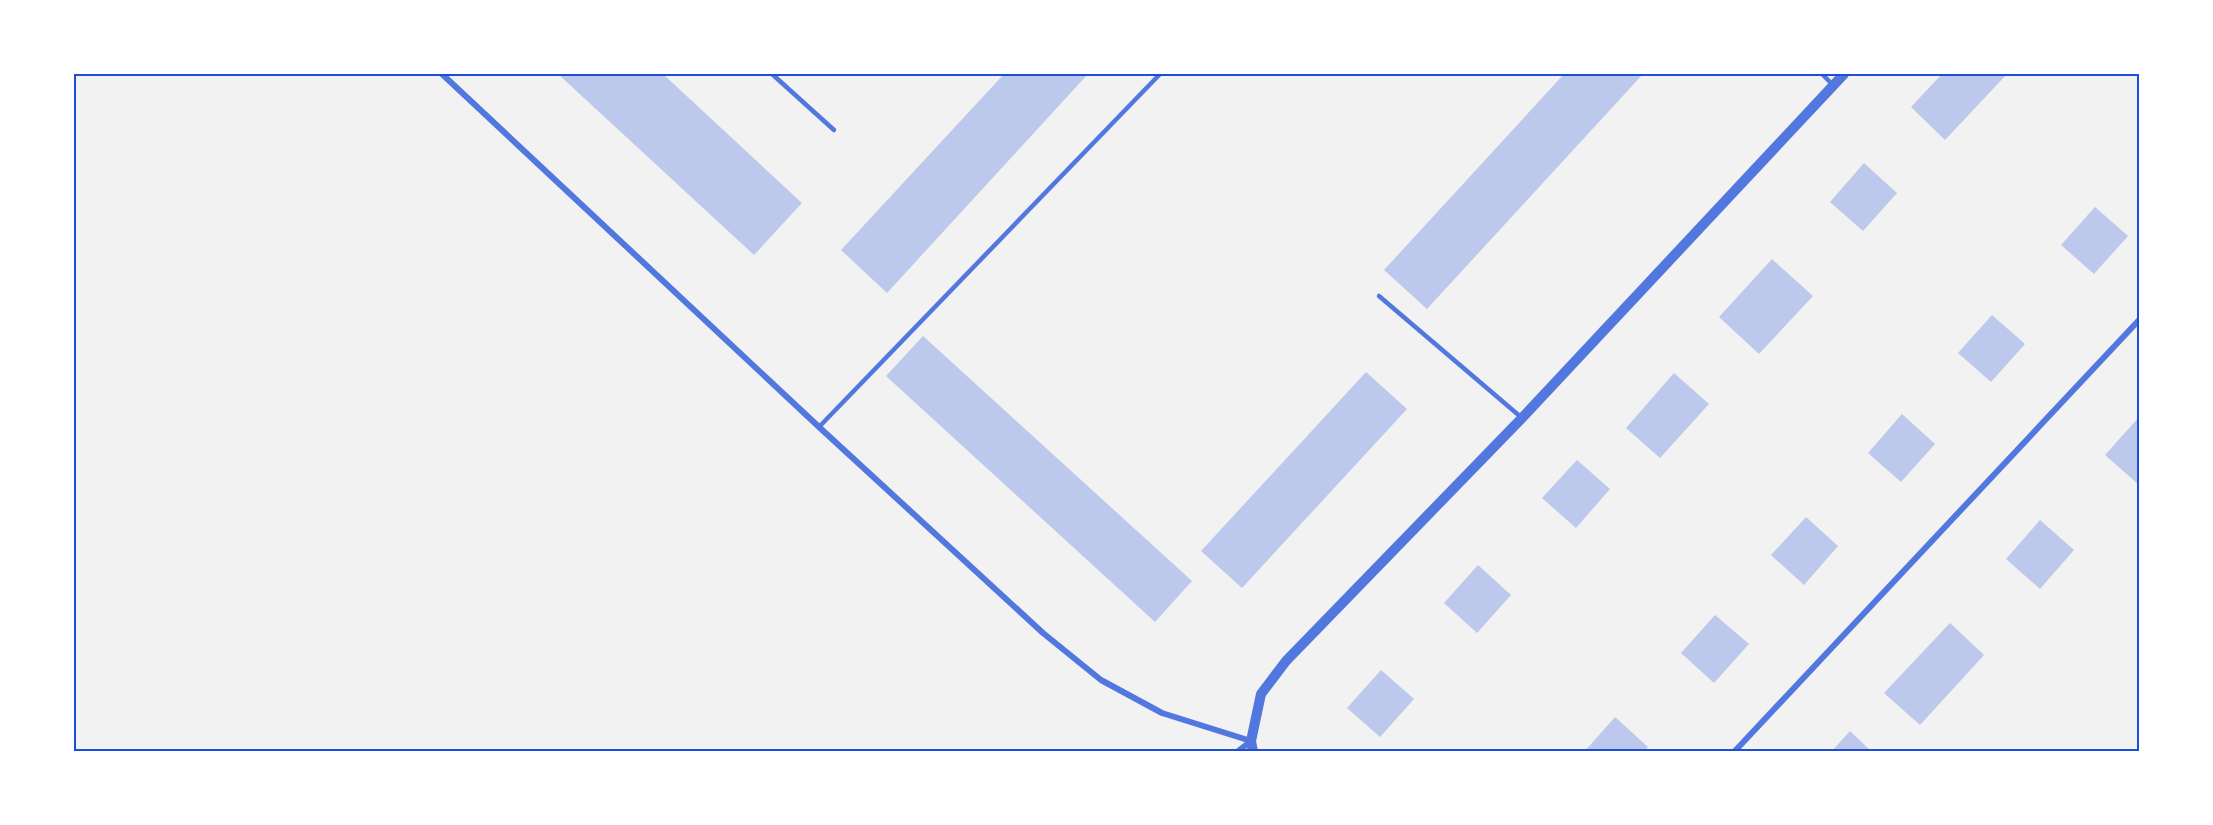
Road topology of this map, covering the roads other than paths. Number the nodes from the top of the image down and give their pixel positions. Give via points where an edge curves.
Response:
1 (442, 74) edge
2 (772, 74) edge
3 (1161, 74) edge
4 (1822, 74) edge
5 (1844, 74) edge
6 (1833, 85) junction
7 (834, 130) dead end
8 (1379, 296) dead end
9 (2139, 320) edge
10 (1522, 418) junction
11 (819, 427) junction
12 (1252, 746) edge
13 (1237, 752) edge
14 (1734, 752) edge

1 - 11 street
2 - 7 lane
3 - 11 lane
4 - 6 lane
5 - 6 street
6 - 10 street
8 - 10 lane
9 - 14 street
10 - 12 street via 1286,662 1261,694
11 - 12 street via 1043,633 1101,680 1162,714
12 - 13 street

